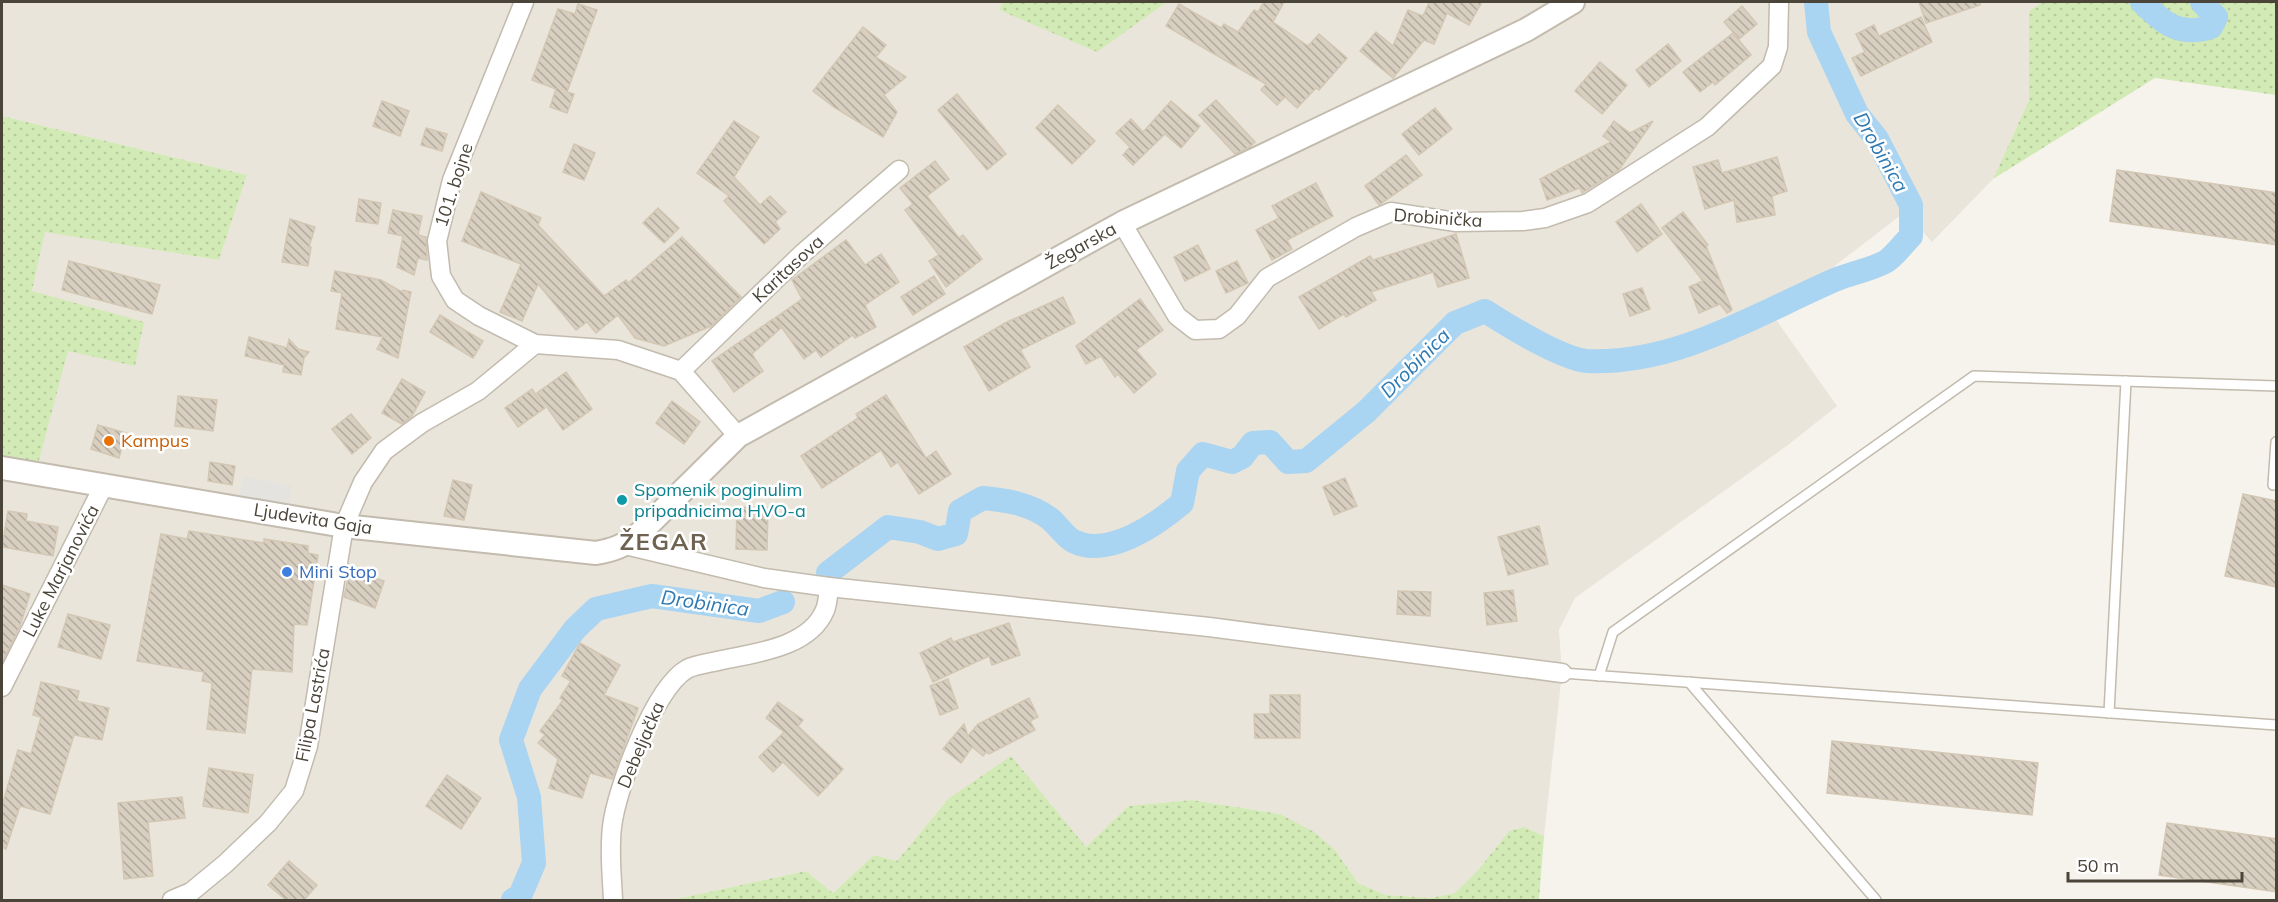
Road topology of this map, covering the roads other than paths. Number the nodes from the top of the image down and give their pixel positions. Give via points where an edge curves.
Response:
1 (524, 2) edge
2 (1573, 2) edge
3 (1779, 2) edge
4 (899, 170) dead end
5 (1122, 223) junction
6 (535, 344) junction
7 (681, 371) junction
8 (2126, 381) junction
9 (2277, 386) edge
10 (738, 436) junction
11 (2277, 442) edge
12 (2, 468) edge
13 (2273, 485) dead end
14 (104, 487) junction
15 (344, 526) junction
16 (625, 545) junction
17 (829, 587) junction
18 (1562, 673) joint
19 (1599, 676) junction
20 (1689, 682) junction
21 (2, 687) edge
22 (2109, 712) junction
23 (2277, 725) edge
24 (172, 900) edge
25 (613, 900) edge
26 (1876, 900) edge

1 - 6 street, 101. bojne via 452,180 437,241 441,276 455,300
2 - 5 street, Žegarska via 1526,30
3 - 5 street, Drobinička via 1778,47 1772,66 1707,127 1565,213 1523,221 1456,222 1391,212 1356,227 1267,278 1237,316 1219,329 1195,330 1177,316
4 - 7 street, Karitasova via 803,253
5 - 10 street, Žegarska
6 - 7 street, 101. bojne via 618,350
6 - 15 street, Filipa Lastrića via 478,391 422,423 384,451 363,482
7 - 10 street
8 - 9 lane
8 - 19 lane via 1974,376 1613,632
8 - 22 lane
10 - 16 street, Žegarska
11 - 13 lane
12 - 14 street, Ljudevita Gaja
14 - 15 street, Ljudevita Gaja
14 - 21 street, Luke Marjanovića
15 - 16 street, Ljudevita Gaja via 596,553
15 - 24 street, Filipa Lastrića via 308,746 294,791 268,823 225,864 191,892
16 - 17 street via 764,578
17 - 18 street via 1209,627
17 - 25 street, Debeljačka via 825,610 798,639 758,653 688,668 661,695 620,794 612,826
18 - 19 lane
19 - 20 lane
20 - 22 lane
20 - 26 lane
22 - 23 lane

